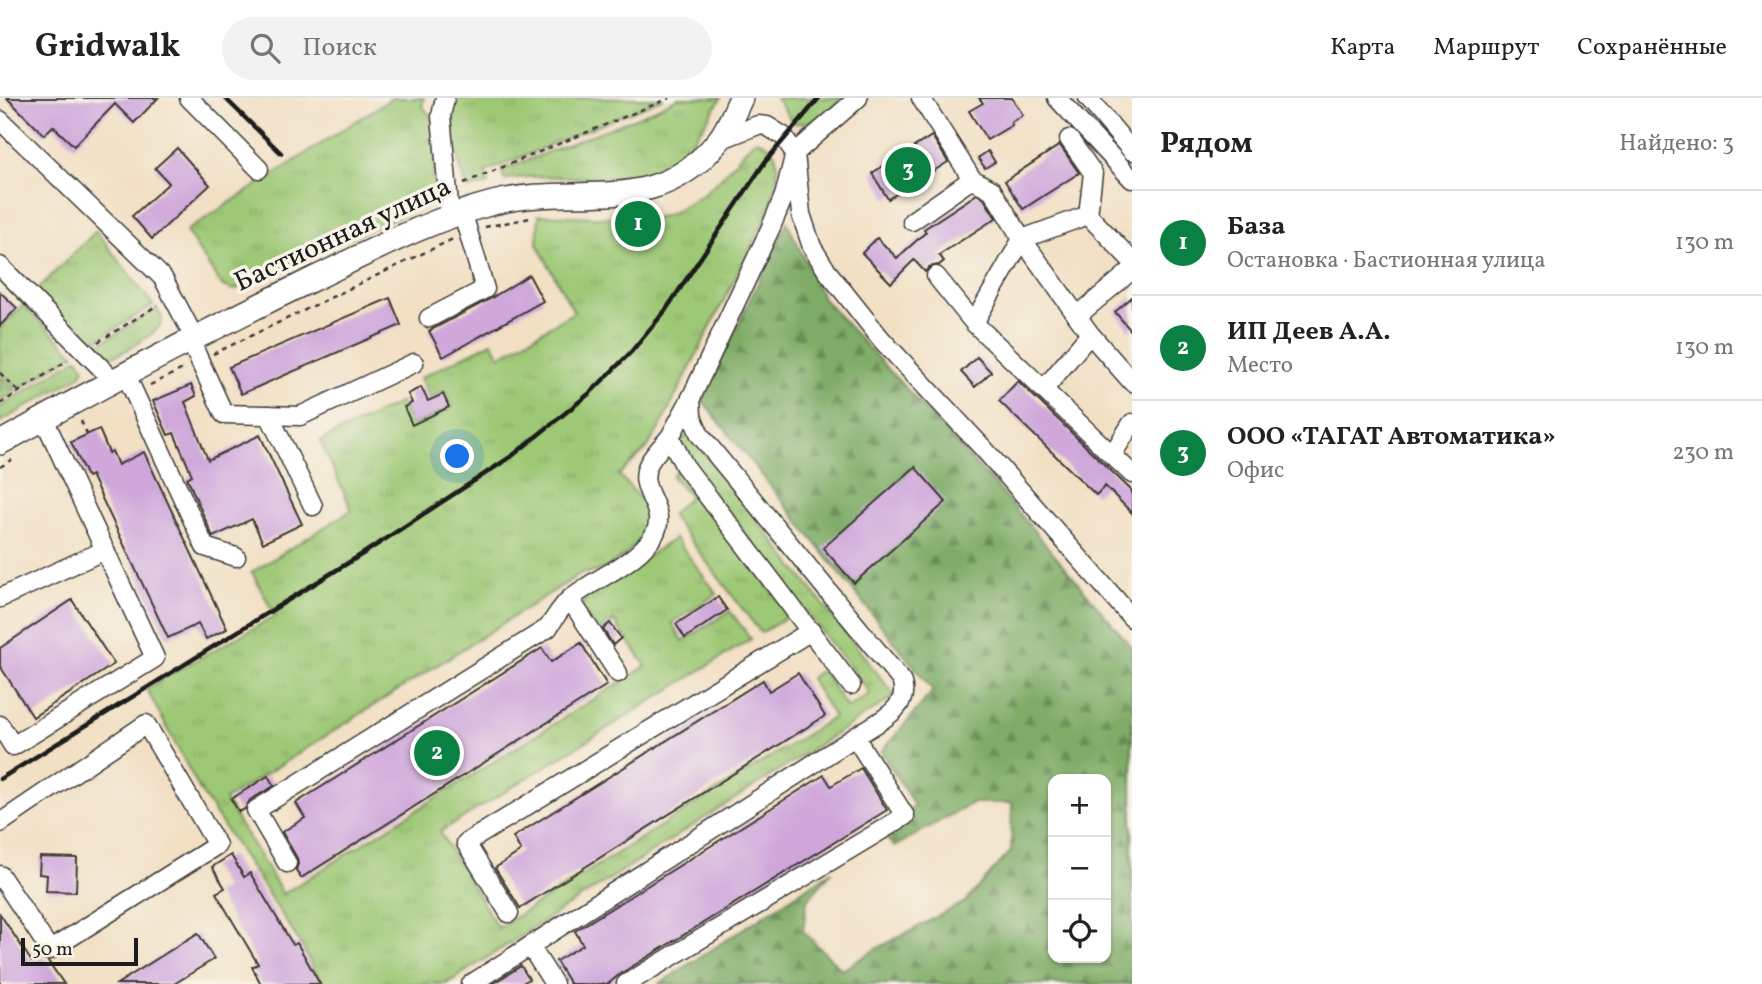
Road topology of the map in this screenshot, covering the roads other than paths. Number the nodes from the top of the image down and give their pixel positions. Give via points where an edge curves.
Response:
1 (189, 98) edge
2 (445, 98) edge
3 (741, 98) edge
4 (858, 98) edge
5 (921, 98) edge
6 (1057, 98) edge
7 (1088, 98) edge
8 (0, 120) edge
9 (1069, 139) dead end
10 (719, 140) junction
11 (1132, 151) edge
12 (794, 153) junction
13 (259, 169) dead end
14 (972, 179) junction
15 (1132, 179) edge
16 (1088, 215) junction
17 (460, 219) junction
18 (912, 221) dead end
19 (1022, 239) junction
20 (1132, 261) edge
21 (0, 266) edge
22 (1132, 270) edge
23 (936, 276) dead end
24 (1077, 316) junction
25 (429, 318) dead end
26 (974, 323) junction
27 (1090, 334) junction
28 (195, 346) junction
29 (414, 363) dead end
30 (1132, 382) edge
31 (125, 383) junction
32 (1044, 389) junction
33 (691, 398) junction
34 (269, 415) junction
35 (1132, 423) edge
36 (48, 427) junction
37 (670, 437) junction
38 (0, 443) edge
39 (1112, 455) junction
40 (1132, 474) edge
41 (313, 506) dead end
42 (105, 550) junction
43 (236, 557) dead end
44 (0, 598) edge
45 (570, 599) junction
46 (1132, 618) edge
47 (811, 631) junction
48 (618, 673) dead end
49 (851, 685) dead end
50 (0, 724) edge
51 (855, 737) junction
52 (0, 822) edge
53 (287, 863) dead end
54 (0, 875) edge
55 (509, 913) dead end
56 (530, 946) junction
57 (471, 984) edge
58 (554, 984) edge
59 (626, 984) edge

1 - 13 street
2 - 17 street via 442,116 448,190
3 - 10 main road, Бастионная улица
4 - 12 street
5 - 14 street
6 - 15 street
7 - 11 street
8 - 28 street via 163,278
9 - 16 street via 1093,173
10 - 12 street via 767,126 783,136
10 - 17 main road, Бастионная улица via 680,175 652,189 498,201
12 - 33 street via 771,227
12 - 46 street via 800,214 827,271 882,340
14 - 18 street
14 - 19 street via 992,190
16 - 19 street
16 - 20 street
17 - 25 street via 485,289
17 - 28 main road, Бастионная улица via 431,222
19 - 24 street
19 - 26 street
21 - 31 street
22 - 24 street
23 - 26 street
24 - 27 street
26 - 32 street
27 - 30 street
27 - 32 street
28 - 31 main road, Бастионная улица
28 - 34 street via 224,414
29 - 34 street via 300,416
31 - 36 main road, Бастионная улица
31 - 43 street via 205,547
32 - 39 street
33 - 37 street
33 - 51 street via 700,435 901,680 905,695 901,705
34 - 41 street
35 - 39 street
36 - 38 main road, Бастионная улица
36 - 42 street
37 - 45 street via 645,474 659,513 655,533 637,554
37 - 47 street via 684,465
39 - 40 street
42 - 44 street
42 - 50 street via 155,658 13,746
45 - 48 street
45 - 53 street via 548,628 256,810
47 - 49 street
47 - 55 street via 466,843
51 - 56 street
51 - 59 street via 905,816
52 - 54 street via 146,724 217,845 50,950
56 - 57 street
56 - 58 street

